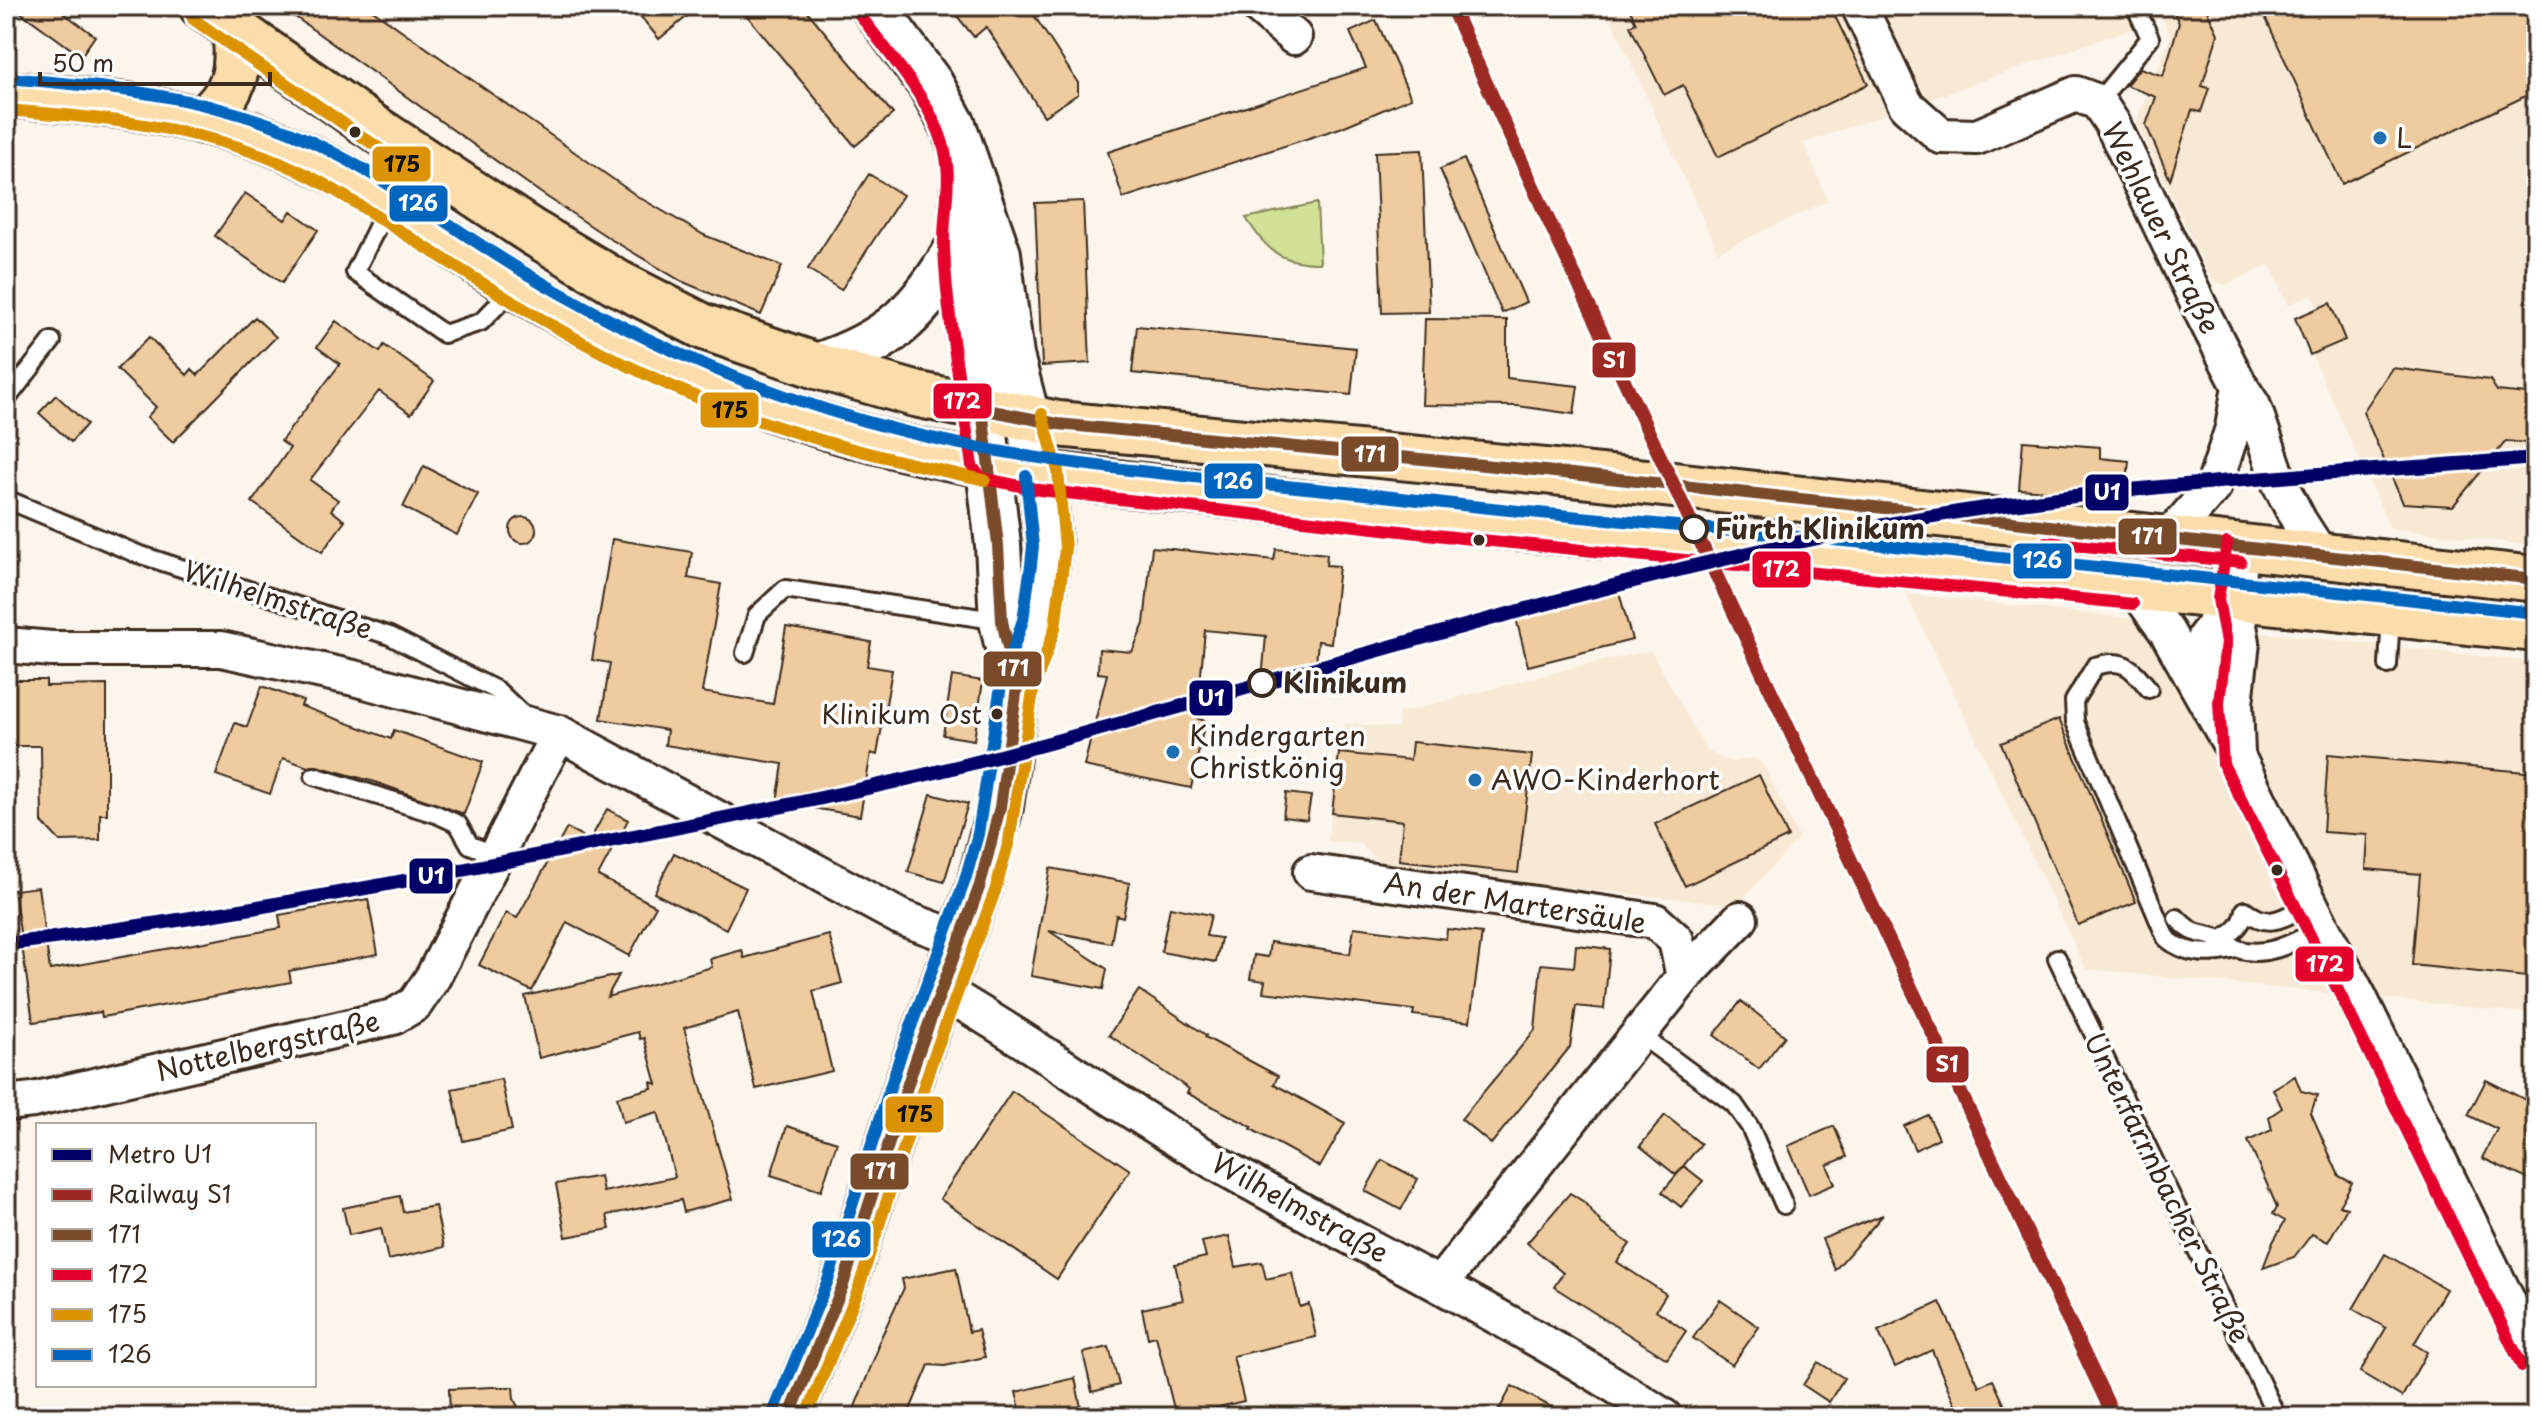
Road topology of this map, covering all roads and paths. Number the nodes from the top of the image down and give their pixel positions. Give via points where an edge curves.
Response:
1 (873, 6) edge
2 (1258, 6) edge
3 (1859, 6) edge
4 (2135, 6) edge
5 (219, 17) edge
6 (1294, 37) dead end
7 (6, 94) edge
8 (2098, 102) junction
9 (202, 121) junction
10 (965, 165) junction
11 (388, 205) junction
12 (960, 245) junction
13 (516, 286) junction
14 (52, 341) dead end
15 (817, 366) junction
16 (2240, 386) junction
17 (6, 400) edge
18 (982, 409) junction
19 (1027, 418) junction
20 (988, 464) junction
21 (1042, 474) junction
22 (6, 499) edge
23 (2168, 539) junction
24 (2243, 546) junction
25 (2321, 555) junction
26 (2536, 579) edge
27 (2135, 588) junction
28 (2234, 599) junction
29 (2392, 614) junction
30 (1002, 621) junction
31 (2536, 629) edge
32 (6, 645) edge
33 (745, 653) dead end
34 (2388, 665) dead end
35 (2084, 683) junction
36 (1017, 687) junction
37 (2149, 689) dead end
38 (2205, 702) junction
39 (2086, 710) dead end
40 (547, 730) junction
41 (2238, 758) junction
42 (314, 776) dead end
43 (496, 855) junction
44 (1311, 872) dead end
45 (2316, 916) junction
46 (2177, 918) dead end
47 (1740, 919) dead end
48 (960, 939) junction
49 (2221, 939) junction
50 (2236, 949) junction
51 (2057, 958) dead end
52 (1684, 977) junction
53 (941, 990) junction
54 (1639, 1034) junction
55 (6, 1103) edge
56 (1784, 1205) dead end
57 (1440, 1284) junction
58 (2523, 1299) edge
59 (2536, 1359) edge
60 (789, 1417) edge
61 (1664, 1417) edge
62 (2277, 1417) edge

1 - 10 street via 931,85 953,125
2 - 6 street
3 - 8 street, Wehlauer Straße via 1906,105 1941,136 1977,137 2076,94
4 - 8 lane via 2150,38
5 - 9 main road via 238,52 230,91
5 - 15 main road via 364,121 616,282 704,327
7 - 9 main road via 89,100
8 - 16 street, Wehlauer Straße
9 - 11 main road via 289,149
10 - 12 street
10 - 19 street via 998,254 1011,356
11 - 13 main road
11 - 13 lane via 355,272 444,334 481,322
12 - 15 street via 938,281 896,329 867,347
12 - 18 street
13 - 20 main road via 682,374 834,429
14 - 17 lane
15 - 18 main road
16 - 23 street via 2214,486
16 - 25 street, Wehlauer Straße via 2253,406 2280,484
18 - 19 main road
18 - 20 street
19 - 21 street
19 - 23 main road
20 - 21 main road
20 - 30 street
21 - 27 main road
21 - 36 street via 1047,567 1039,624
22 - 40 lane, Wilhelmstraße via 135,553 390,636 498,691
23 - 24 main road
24 - 25 main road
24 - 28 street
25 - 26 main road
27 - 28 main road
27 - 38 street via 2167,632
28 - 29 main road
28 - 38 street via 2205,637
28 - 41 street via 2242,642 2235,703
29 - 31 main road
29 - 34 lane
30 - 33 lane via 785,589 757,615
30 - 36 street
32 - 40 street, Wilhelmstraße via 221,649
35 - 37 lane via 2095,666 2118,662
35 - 39 lane
35 - 50 lane via 2074,701 2075,722 2166,938 2178,949 2214,954
36 - 48 street via 994,837
38 - 41 street
40 - 43 street, Nottelbergstraße
40 - 48 street, Wilhelmstraße via 900,917
41 - 45 street
42 - 43 lane via 436,814 458,824 470,845
43 - 55 street, Nottelbergstraße via 433,977 415,1004 393,1017
44 - 52 street, An der Martersäule via 1655,921 1676,940
45 - 49 lane via 2268,922 2245,910 2237,930
45 - 50 lane via 2270,951
45 - 58 street
46 - 49 lane via 2199,935
47 - 52 street
48 - 53 street
49 - 50 lane
51 - 62 lane, Unterfarrnbacher Straße
52 - 54 street
53 - 57 street, Wilhelmstraße via 1225,1168
53 - 60 street via 843,1285
54 - 56 lane via 1734,1104 1750,1127
54 - 57 street
57 - 61 street, Wilhelmstraße
58 - 59 street

